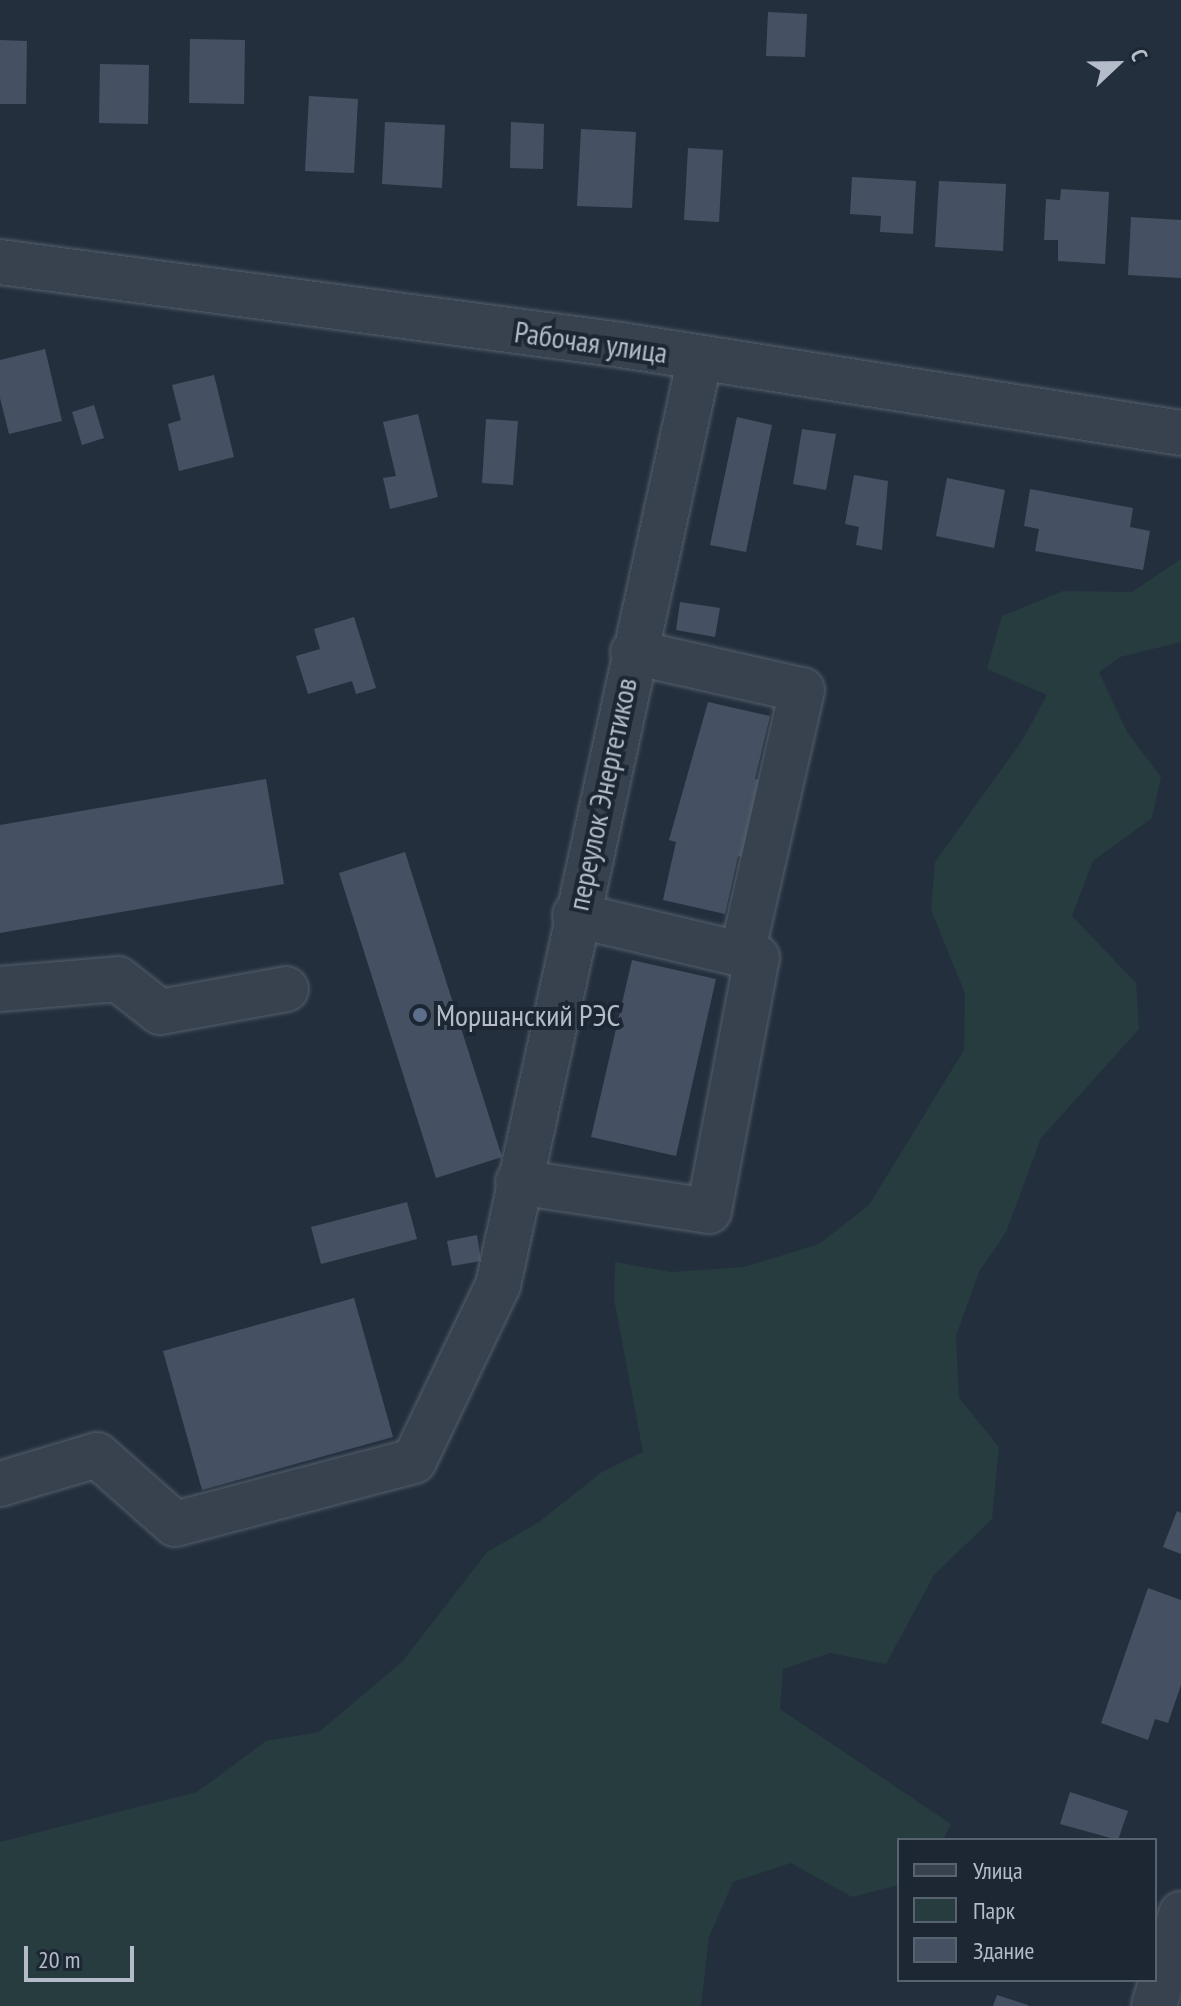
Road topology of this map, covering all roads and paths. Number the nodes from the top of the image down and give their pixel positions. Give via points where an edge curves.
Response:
1 (0, 262) edge
2 (700, 358) junction
3 (1181, 433) edge
4 (633, 652) junction
5 (575, 915) junction
6 (742, 954) junction
7 (0, 989) edge
8 (286, 989) dead end
9 (518, 1182) junction
10 (0, 1484) edge
11 (1181, 1914) edge
12 (1154, 2006) edge

1 - 2 street, Рабочая улица
2 - 3 street, Рабочая улица
2 - 4 street, переулок Энергетиков
4 - 5 street, переулок Энергетиков
4 - 6 street via 802,690
5 - 6 street
5 - 9 street, переулок Энергетиков
6 - 9 street via 757,958 709,1211
7 - 8 street via 118,979 160,1012
9 - 10 street, переулок Энергетиков via 498,1285 414,1461 175,1524 97,1455
11 - 12 street

